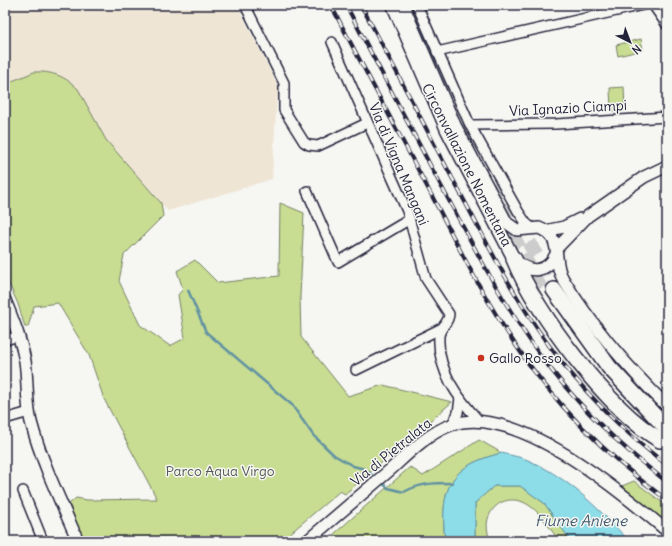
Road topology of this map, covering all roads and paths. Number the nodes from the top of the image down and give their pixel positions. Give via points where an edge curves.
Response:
1 (246, 5) edge
2 (393, 5) edge
3 (403, 5) edge
4 (416, 5) edge
5 (643, 5) edge
6 (653, 5) edge
7 (667, 25) edge
8 (332, 42) dead end
9 (437, 52) junction
10 (667, 117) edge
11 (367, 123) junction
12 (470, 125) junction
13 (667, 166) edge
14 (307, 191) dead end
15 (588, 216) junction
16 (410, 219) junction
17 (532, 228) junction
18 (545, 231) junction
19 (557, 253) junction
20 (514, 259) junction
21 (5, 300) edge
22 (571, 315) junction
23 (442, 328) junction
24 (19, 336) junction
25 (5, 340) edge
26 (356, 370) dead end
27 (460, 398) junction
28 (667, 406) edge
29 (29, 412) junction
30 (667, 418) edge
31 (5, 419) edge
32 (480, 422) junction
33 (452, 424) junction
34 (665, 438) edge
35 (22, 490) dead end
36 (667, 531) edge
37 (43, 541) edge
38 (78, 541) edge
39 (307, 541) edge

1 - 11 street via 284,83 284,110 304,142 318,146
2 - 20 main road, Circonvallazione Nomentana via 450,136
3 - 17 street, Circonvallazione Nomentana via 455,125 500,212 507,223 515,229 522,231
4 - 9 street, Circonvallazione Nomentana
5 - 9 street
6 - 7 street
8 - 11 street, Via di Vigna Mangani
9 - 12 street, Circonvallazione Nomentana
10 - 12 street, Via Ignazio Ciampi via 556,124
11 - 16 street, Via di Vigna Mangani
12 - 17 street, Circonvallazione Nomentana via 518,211
13 - 15 street via 644,176
14 - 16 street via 338,262
15 - 18 street via 564,227
15 - 19 street
16 - 23 street, Via di Vigna Mangani via 426,279 449,314
17 - 18 street, Circonvallazione Nomentana
18 - 19 street via 554,240
19 - 20 street via 548,266 539,270 526,268
19 - 28 street via 557,268 562,278 593,323 634,372
20 - 34 highway via 538,304 585,368 643,428
21 - 24 street
22 - 30 highway
22 - 34 highway
22 - 34 highway via 549,292 595,366
23 - 26 street
23 - 27 street, Via di Vigna Mangani via 439,334 441,362
24 - 25 street
24 - 29 street via 25,360
27 - 32 street, Via di Vigna Mangani
27 - 33 street via 458,412
29 - 31 street
29 - 38 street via 48,469
32 - 33 street, Via di Pietralata
32 - 36 street, Via di Pietralata via 512,429 561,450 612,486
33 - 39 street, Via di Pietralata via 427,438
35 - 37 street

